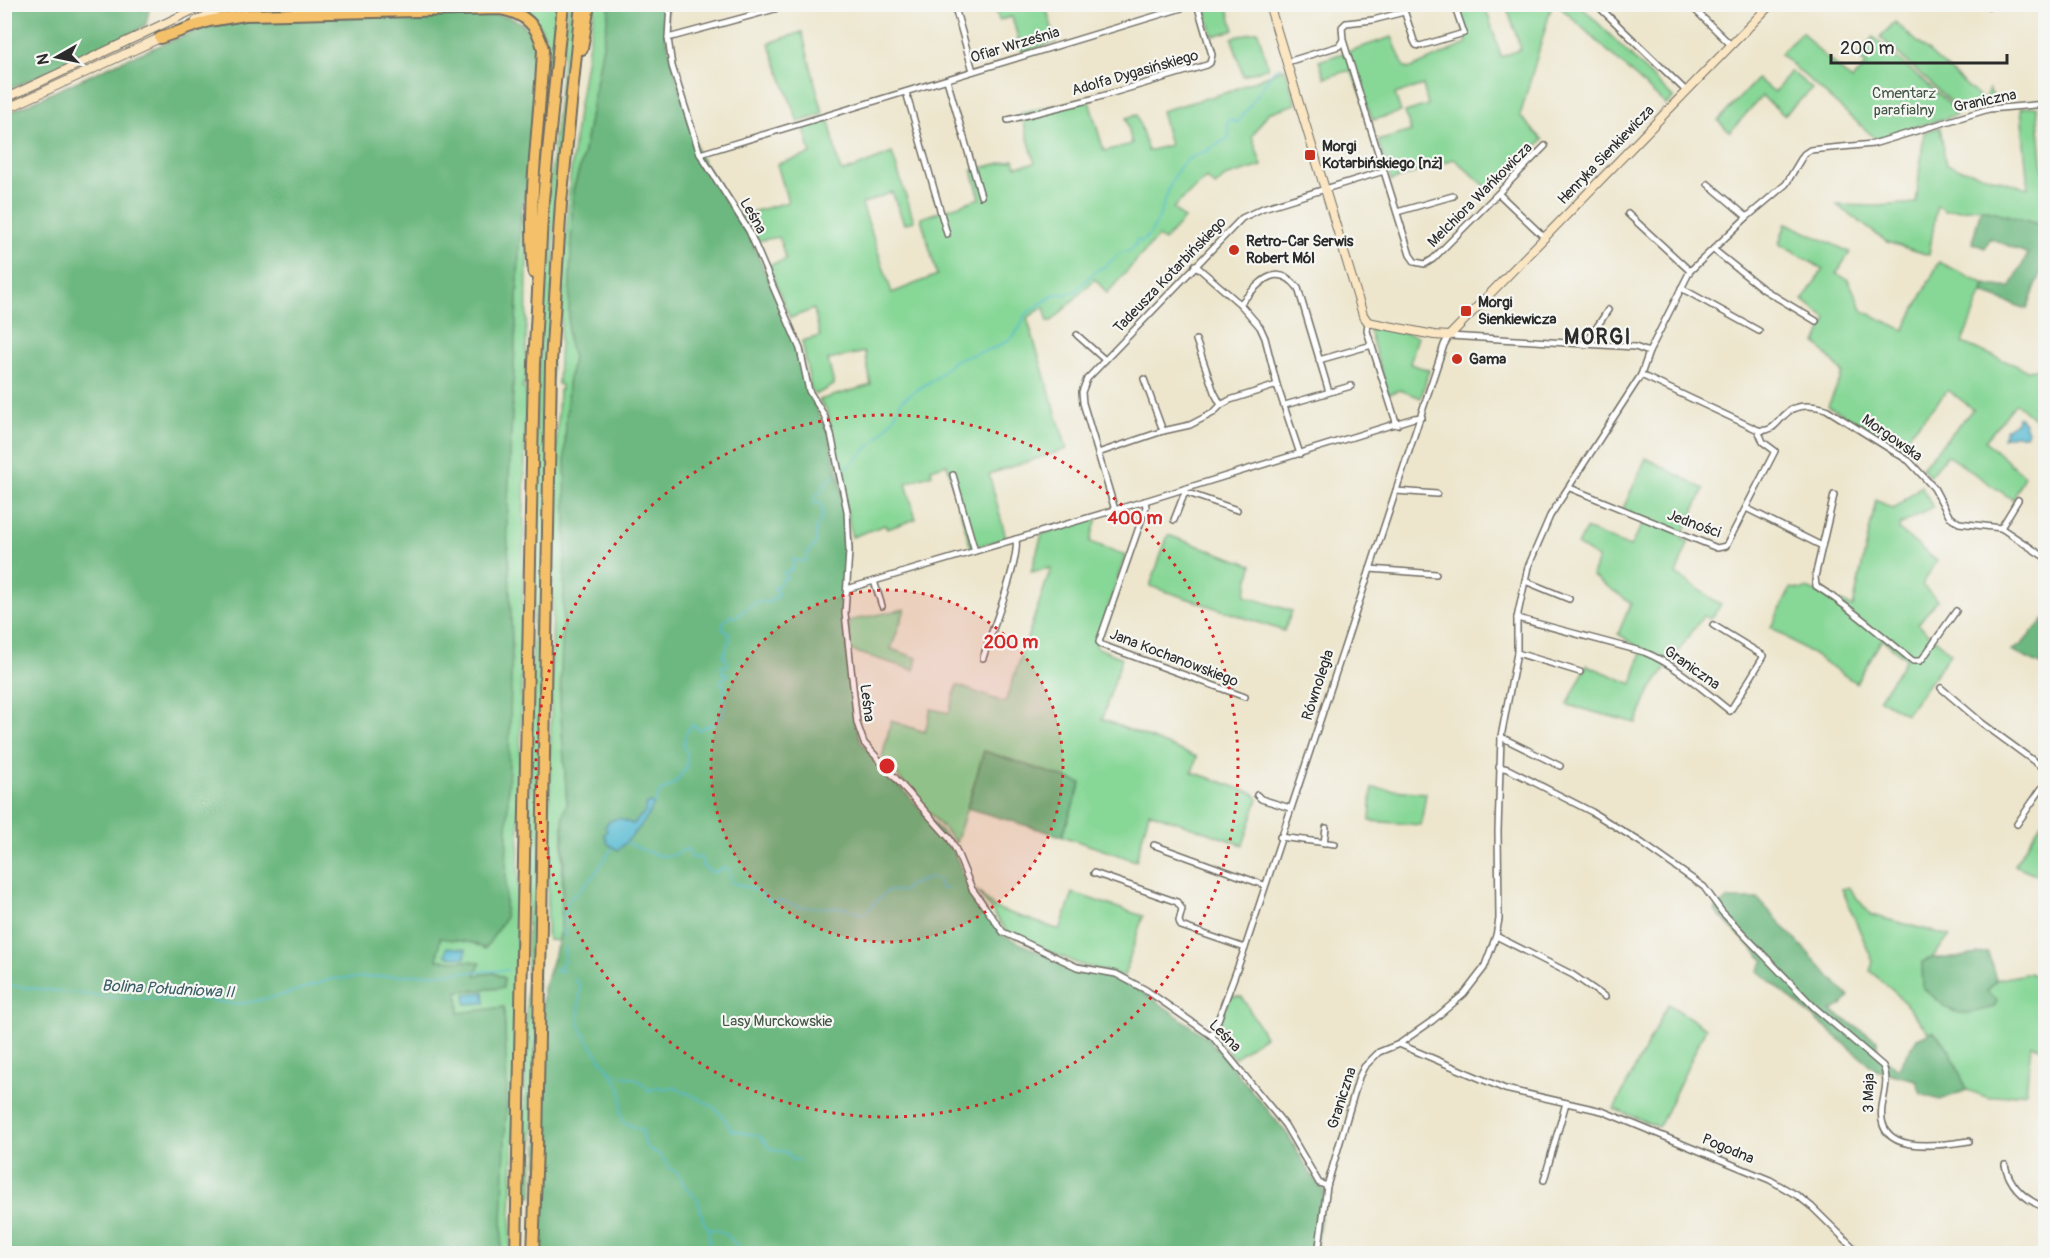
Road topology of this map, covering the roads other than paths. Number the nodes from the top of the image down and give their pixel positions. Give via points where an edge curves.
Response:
1 (206, 4) edge
2 (231, 4) edge
3 (338, 4) edge
4 (563, 4) edge
5 (580, 4) edge
6 (589, 4) edge
7 (670, 4) edge
8 (954, 4) edge
9 (1196, 4) edge
10 (1269, 4) edge
11 (1402, 4) edge
12 (1454, 4) edge
13 (1596, 4) edge
14 (1689, 4) edge
15 (1771, 4) edge
16 (775, 9) dead end
17 (374, 12) junction
18 (1404, 12) junction
19 (160, 38) junction
20 (668, 38) junction
21 (1343, 40) junction
22 (1731, 45) junction
23 (1287, 62) junction
24 (974, 70) junction
25 (947, 80) junction
26 (1686, 91) junction
27 (906, 92) junction
28 (4, 99) edge
29 (2046, 104) edge
30 (4, 110) edge
31 (1008, 120) dead end
32 (1545, 146) dead end
33 (565, 153) junction
34 (700, 154) junction
35 (1384, 171) junction
36 (1708, 184) dead end
37 (1325, 189) junction
38 (1499, 194) junction
39 (981, 196) dead end
40 (1453, 196) dead end
41 (1397, 212) junction
42 (1628, 214) dead end
43 (1747, 217) junction
44 (947, 234) dead end
45 (1544, 237) junction
46 (1714, 250) junction
47 (1196, 265) junction
48 (1690, 271) junction
49 (1681, 288) junction
50 (1240, 304) junction
51 (1608, 310) dead end
52 (537, 312) junction
53 (1816, 321) dead end
54 (1368, 322) junction
55 (1759, 331) dead end
56 (1077, 335) dead end
57 (1449, 336) junction
58 (1196, 340) dead end
59 (1372, 345) junction
60 (1585, 345) junction
61 (1649, 352) junction
62 (1105, 360) junction
63 (1319, 360) junction
64 (1641, 375) junction
65 (1144, 379) dead end
66 (1277, 385) junction
67 (1351, 386) dead end
68 (1329, 392) junction
69 (1221, 405) junction
70 (1285, 405) junction
71 (1422, 417) junction
72 (1396, 424) junction
73 (1758, 430) junction
74 (1163, 431) junction
75 (1098, 453) junction
76 (1300, 454) junction
77 (953, 475) dead end
78 (1570, 488) junction
79 (1185, 491) junction
80 (1396, 491) junction
81 (1437, 494) dead end
82 (1834, 495) dead end
83 (2018, 500) dead end
84 (1145, 501) junction
85 (1746, 508) junction
86 (1115, 510) junction
87 (1237, 510) dead end
88 (1174, 520) dead end
89 (2001, 528) junction
90 (1016, 539) junction
91 (1822, 546) junction
92 (975, 551) junction
93 (2046, 558) edge
94 (1370, 569) junction
95 (1436, 574) dead end
96 (874, 581) junction
97 (1525, 581) junction
98 (847, 589) junction
99 (1569, 599) dead end
100 (882, 606) dead end
101 (1956, 611) dead end
102 (1517, 618) junction
103 (1713, 625) dead end
104 (1517, 653) junction
105 (983, 658) dead end
106 (1580, 672) dead end
107 (1941, 688) dead end
108 (1245, 697) dead end
109 (1501, 737) junction
110 (1560, 766) dead end
111 (1499, 767) junction
112 (2046, 770) edge
113 (2046, 782) edge
114 (1257, 795) dead end
115 (1290, 808) junction
116 (2017, 824) dead end
117 (1326, 828) dead end
118 (1280, 837) junction
119 (1324, 843) junction
120 (1335, 844) dead end
121 (1154, 845) dead end
122 (1094, 873) dead end
123 (1264, 885) junction
124 (1496, 936) junction
125 (1245, 948) junction
126 (1605, 997) dead end
127 (1212, 1036) junction
128 (1399, 1044) junction
129 (1566, 1103) junction
130 (1969, 1141) dead end
131 (2005, 1165) dead end
132 (1544, 1180) dead end
133 (1327, 1186) junction
134 (2046, 1208) edge
135 (2046, 1242) edge
136 (516, 1254) edge
137 (533, 1254) edge
138 (1318, 1254) edge
139 (1860, 1254) edge
140 (2038, 1254) edge

1 - 28 street
2 - 19 street
3 - 17 highway
4 - 52 highway via 543,200
5 - 33 highway
6 - 33 highway
7 - 20 street, Leśna
8 - 24 street
9 - 24 street, Ofiar Września
9 - 31 street, Adolfa Dygasińskiego via 1212,55 1207,65
10 - 23 street
11 - 18 street
12 - 18 street via 1464,33 1420,46 1416,45
13 - 26 street
14 - 22 street
15 - 22 street, Henryka Sienkiewicza
16 - 20 street
17 - 19 highway via 245,15 209,21
17 - 52 highway via 500,9 520,14 538,32 543,49 531,217
18 - 21 street via 1343,24
19 - 30 street
20 - 34 street, Leśna via 672,66
21 - 23 street via 1339,45
21 - 35 street, Melchiora Wańkowicza
22 - 26 street, Henryka Sienkiewicza
23 - 37 street
24 - 25 street, Ofiar Września
25 - 27 street, Ofiar Września
25 - 39 street
26 - 45 street, Henryka Sienkiewicza
27 - 34 street, Ofiar Września
27 - 44 street
29 - 43 street, Graniczna via 1989,109 1873,144 1810,150 1786,184
32 - 38 street, Melchiora Wańkowicza
33 - 137 highway via 555,278 548,466
34 - 98 street, Leśna via 749,231 800,349 809,391 831,434 847,511
35 - 37 street, Tadeusza Kotarbińskiego
35 - 41 street, Melchiora Wańkowicza
36 - 43 street
37 - 47 street, Tadeusza Kotarbińskiego via 1246,215
37 - 54 street
38 - 41 street, Melchiora Wańkowicza via 1425,264 1415,262 1410,255
38 - 45 street
40 - 41 street, Melchiora Wańkowicza
42 - 48 street
43 - 46 street, Graniczna
45 - 57 street, Henryka Sienkiewicza
46 - 48 street, Graniczna
46 - 53 street via 1762,289
47 - 50 street
47 - 62 street, Tadeusza Kotarbińskiego
48 - 49 street, Graniczna
49 - 55 street
49 - 61 street, Graniczna
50 - 63 street via 1269,277 1287,278 1298,288
50 - 66 street via 1260,327
51 - 60 street
52 - 136 highway
54 - 57 street
54 - 59 street
56 - 62 street
57 - 60 street
57 - 71 street, Równoległa
58 - 69 street
59 - 63 street
59 - 72 street
60 - 61 street via 1635,347
61 - 64 street, Graniczna
62 - 75 street, Tadeusza Kotarbińskiego via 1087,379 1082,392
63 - 68 street
64 - 73 street
64 - 78 street, Graniczna
65 - 74 street
66 - 69 street
66 - 70 street
67 - 68 street
68 - 70 street
69 - 74 street via 1190,425
70 - 76 street
71 - 72 street
71 - 80 street, Równoległa
72 - 76 street
73 - 85 street via 1763,442 1775,451
73 - 89 street, Morgowska via 1773,429 1794,407 1811,405 1826,409 1909,461 1934,488 1944,510 1959,523
74 - 75 street
75 - 86 street
76 - 79 street
77 - 92 street
78 - 85 street, Jedności via 1717,548 1726,546
78 - 97 street, Graniczna via 1550,516
79 - 84 street
79 - 87 street
79 - 88 street
80 - 81 street
80 - 94 street, Równoległa
82 - 91 street
83 - 89 street
84 - 86 street
84 - 108 street, Jana Kochanowskiego via 1099,642
85 - 91 street
86 - 90 street
89 - 93 street, Morgowska
90 - 92 street
90 - 105 street via 1009,580
91 - 101 street via 1816,586 1913,661 1923,658
92 - 96 street
94 - 95 street
94 - 115 street, Równoległa
96 - 98 street
96 - 100 street
97 - 99 street
97 - 102 street, Graniczna
98 - 127 street, Leśna via 845,614 860,735 950,839 972,890 1003,932 1077,967 1116,974
102 - 103 street, Graniczna via 1658,657 1730,711 1764,656
102 - 104 street, Graniczna
104 - 106 street
104 - 109 street, Graniczna
107 - 112 street
109 - 110 street
109 - 111 street, Graniczna
111 - 124 street, Graniczna via 1500,900
111 - 130 street, 3 Maja via 1592,812 1704,887 1722,912 1814,1007 1883,1066 1886,1075 1882,1118 1890,1136 1913,1145
113 - 116 street
114 - 115 street
115 - 118 street, Równoległa
117 - 119 street
118 - 119 street
118 - 123 street, Równoległa
119 - 120 street
121 - 123 street
122 - 125 street via 1177,902 1182,909 1181,926
123 - 125 street, Równoległa
124 - 126 street via 1573,975
124 - 128 street, Graniczna via 1484,968 1464,994
125 - 127 street, Równoległa
127 - 133 street, Leśna via 1286,1125 1319,1183
128 - 129 street, Pogodna via 1506,1089
128 - 133 street, Graniczna via 1379,1052 1364,1066
129 - 132 street
129 - 139 street, Pogodna via 1602,1111 1770,1179 1812,1207
131 - 134 street via 2018,1191
133 - 138 street, Graniczna
135 - 140 street

